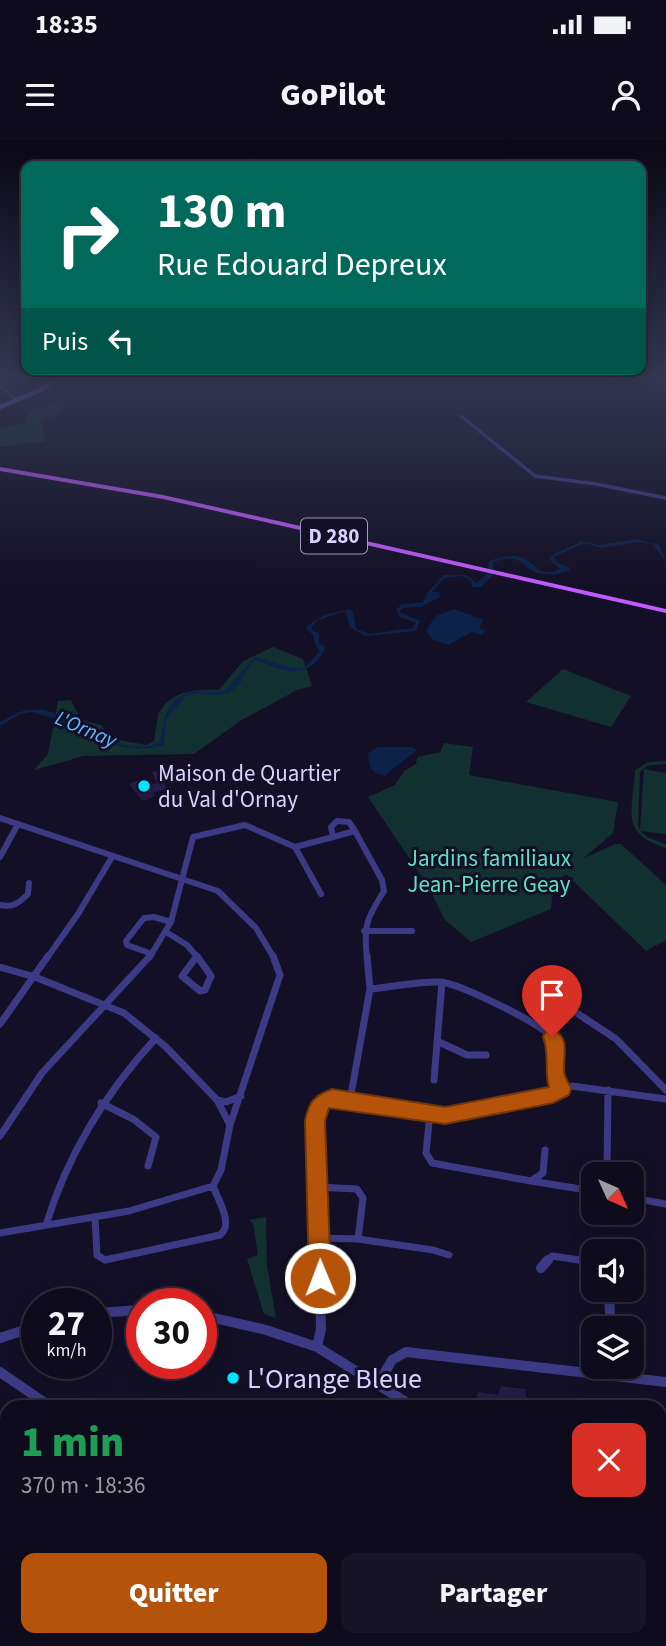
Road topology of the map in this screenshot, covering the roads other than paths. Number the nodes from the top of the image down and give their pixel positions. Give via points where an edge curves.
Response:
1 (497, 445) edge
2 (0, 469) edge
3 (666, 498) edge
4 (666, 611) edge
5 (0, 818) edge
6 (18, 824) junction
7 (355, 831) junction
8 (333, 837) junction
9 (295, 846) junction
10 (112, 857) junction
11 (0, 858) edge
12 (184, 879) junction
13 (29, 883) dead end
14 (321, 894) dead end
15 (0, 905) edge
16 (172, 922) junction
17 (364, 931) junction
18 (412, 931) dead end
19 (166, 932) junction
20 (152, 954) junction
21 (197, 956) junction
22 (0, 967) edge
23 (35, 977) junction
24 (442, 982) junction
25 (370, 989) junction
26 (557, 1000) dead end
27 (105, 1004) junction
28 (0, 1024) edge
29 (156, 1038) junction
30 (438, 1041) junction
31 (486, 1055) dead end
32 (434, 1080) dead end
33 (562, 1089) junction
34 (608, 1090) junction
35 (666, 1090) edge
36 (241, 1095) junction
37 (666, 1099) edge
38 (217, 1100) junction
39 (350, 1100) junction
40 (101, 1103) junction
41 (430, 1113) junction
42 (230, 1125) junction
43 (0, 1136) edge
44 (545, 1150) dead end
45 (607, 1162) edge
46 (148, 1166) dead end
47 (531, 1181) junction
48 (213, 1186) junction
49 (316, 1187) junction
50 (581, 1189) edge
51 (644, 1200) edge
52 (666, 1205) edge
53 (95, 1218) junction
54 (46, 1225) junction
55 (0, 1233) edge
56 (319, 1238) junction
57 (358, 1239) junction
58 (449, 1255) dead end
59 (581, 1260) edge
60 (541, 1268) dead end
61 (217, 1319) edge
62 (21, 1331) edge
63 (0, 1338) edge
64 (317, 1348) junction
65 (581, 1369) edge
66 (0, 1372) edge
67 (644, 1378) edge
68 (666, 1382) edge
69 (378, 1384) junction
70 (41, 1400) edge
71 (403, 1400) edge

1 - 3 street via 535,476
2 - 4 main road, D 280 via 163,498
5 - 6 street
6 - 10 street
6 - 11 street
7 - 8 street
7 - 8 street via 349,822 337,821 331,827
7 - 17 street via 384,891
8 - 9 street
9 - 12 street via 245,824 201,834 193,837
9 - 14 street
10 - 12 street
10 - 23 street
12 - 16 street
12 - 36 street via 218,891 238,906 276,957 280,975
13 - 15 street via 28,894 18,904 10,908
16 - 19 street
16 - 20 street via 145,916 126,941
17 - 18 street
17 - 25 street
19 - 20 street
19 - 21 street via 185,941
20 - 27 street
21 - 21 street via 211,976 200,991 182,976
22 - 23 street
23 - 27 street
23 - 28 street
24 - 25 street
24 - 30 street
24 - 33 street via 509,1010 552,1037 555,1078
25 - 39 street
26 - 35 street via 616,1040
27 - 29 street
27 - 43 street via 42,1073
29 - 38 street
29 - 40 street
30 - 31 street via 467,1055
30 - 32 street
33 - 34 street
33 - 41 street via 461,1114
34 - 37 street
34 - 45 street
36 - 38 street
36 - 42 street
38 - 42 street
39 - 41 street
39 - 49 street via 332,1098 318,1107
40 - 46 street via 156,1137
40 - 54 street via 62,1176
41 - 47 street via 426,1153 432,1163
42 - 48 street
44 - 47 street via 543,1173
47 - 50 street
48 - 53 street
48 - 53 street via 228,1223 220,1235 104,1260 97,1255
49 - 56 street
49 - 57 street via 358,1189 363,1198
51 - 52 street
53 - 54 street
54 - 55 street
56 - 57 street
56 - 64 street via 321,1329
57 - 58 street
59 - 60 street via 552,1256
61 - 64 street
62 - 63 street
64 - 69 street
65 - 69 street via 407,1352 390,1361
66 - 70 street
67 - 68 street
69 - 71 street

